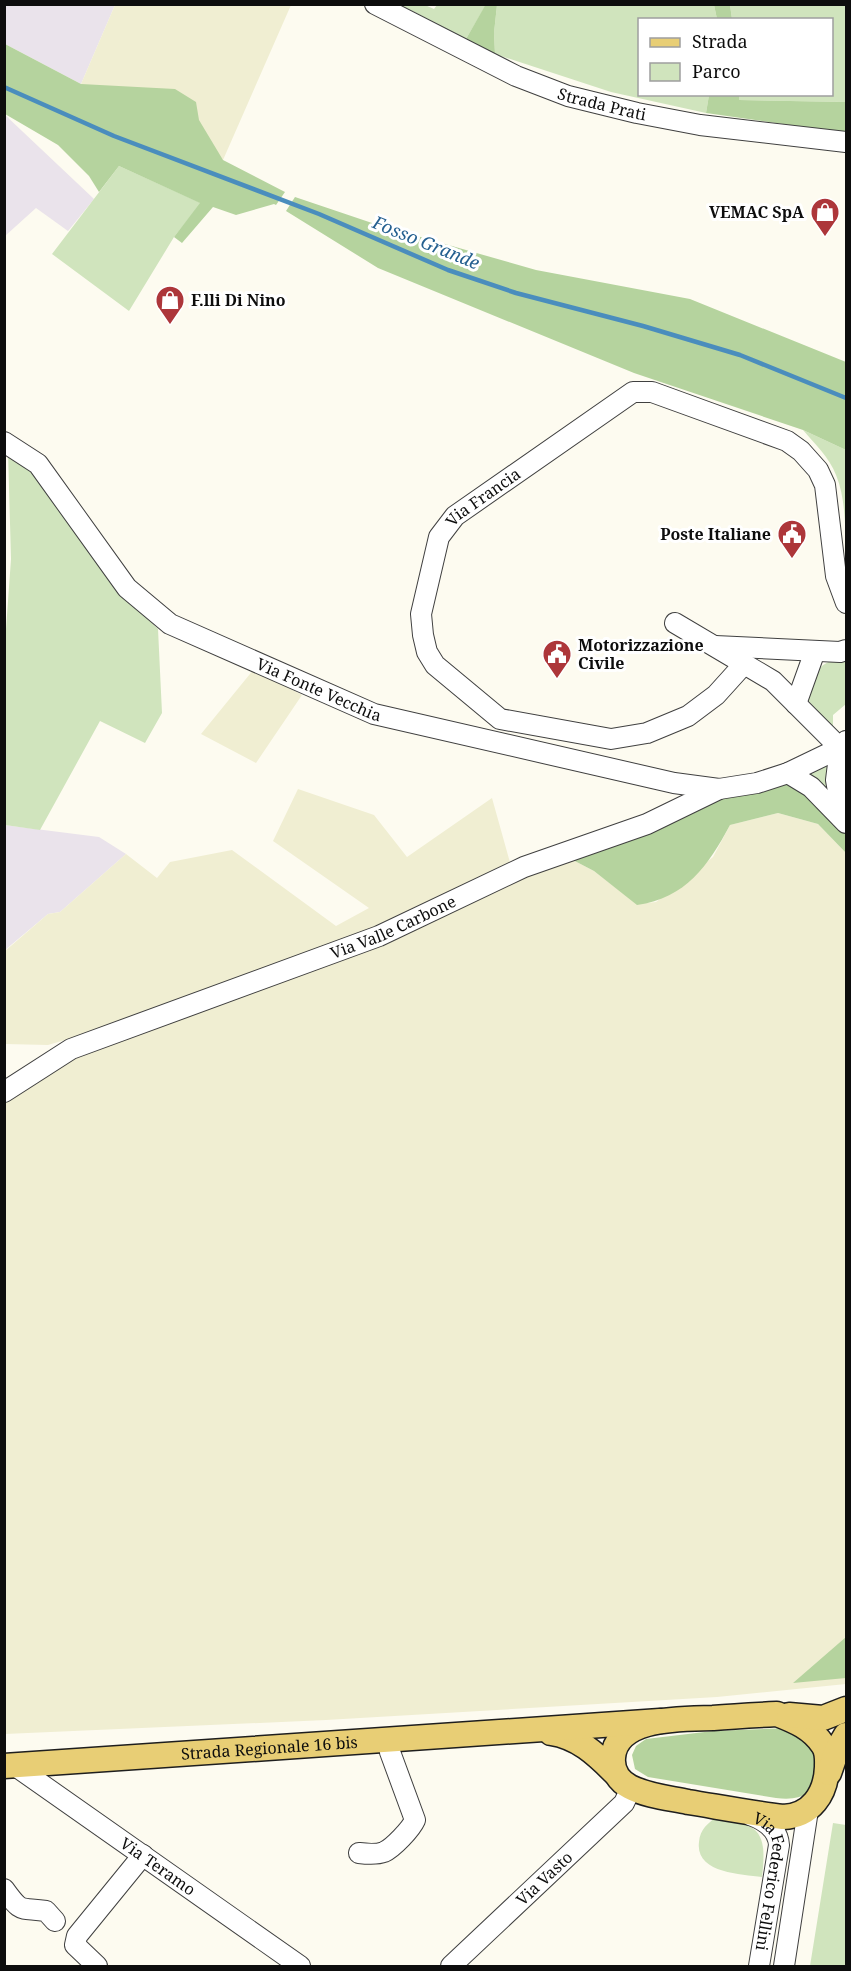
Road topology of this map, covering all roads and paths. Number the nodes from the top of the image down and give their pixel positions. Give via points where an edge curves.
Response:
1 (375, 4) edge
2 (846, 142) edge
3 (4, 441) edge
4 (821, 583) dead end
5 (844, 596) edge
6 (675, 622) dead end
7 (715, 646) junction
8 (846, 650) edge
9 (815, 651) junction
10 (744, 664) junction
11 (796, 704) junction
12 (843, 745) edge
13 (788, 773) junction
14 (719, 789) junction
15 (845, 822) edge
16 (4, 1092) edge
17 (846, 1709) edge
18 (777, 1714) junction
19 (660, 1720) junction
20 (534, 1731) junction
21 (846, 1735) edge
22 (388, 1740) junction
23 (9, 1765) edge
24 (623, 1780) junction
25 (826, 1781) junction
26 (808, 1810) junction
27 (741, 1811) junction
28 (359, 1853) dead end
29 (143, 1856) junction
30 (4, 1889) edge
31 (55, 1921) dead end
32 (97, 1966) edge
33 (300, 1966) edge
34 (451, 1966) edge
35 (759, 1966) edge
36 (784, 1966) edge

1 - 2 street, Strada Prati via 516,76 568,96 700,125
3 - 14 street, Via Fonte Vecchia via 38,464 127,588 170,624 374,714 674,783
4 - 5 street, Via Francia
5 - 10 street, Via Francia via 836,576 825,485 801,451 787,441 652,392 633,392 455,516 439,537 421,614 427,652 435,665 500,719 611,739 647,733 688,716 716,695
6 - 7 street
7 - 9 street
7 - 10 street
8 - 9 street
9 - 11 street
10 - 11 street via 773,681
11 - 12 street
12 - 13 street
12 - 15 street via 836,780
13 - 14 street, Via Valle Carbone
13 - 15 street via 812,787
14 - 16 street, Via Valle Carbone via 647,824 524,867 379,936 71,1050
17 - 18 main road via 823,1718
18 - 19 main road, Strada Regionale 16 bis
18 - 25 main road via 811,1731 824,1747
19 - 20 main road, Strada Regionale 16 bis
19 - 24 main road via 640,1726 617,1742 612,1761
20 - 22 main road, Strada Regionale 16 bis
20 - 24 main road, Strada Regionale 16 bis via 573,1739
21 - 25 main road
22 - 23 main road, Strada Regionale 16 bis
22 - 28 street via 415,1820 386,1851
23 - 29 street, Via Teramo
24 - 27 main road via 658,1796
24 - 34 street, Via Vasto via 624,1803
25 - 26 main road
26 - 27 main road via 783,1817
26 - 36 street, Via Federico Fellini
27 - 35 street, Via Federico Fellini via 770,1825 779,1839
29 - 32 street via 77,1936 75,1945
29 - 33 street, Via Teramo
30 - 31 street via 24,1911 46,1911

